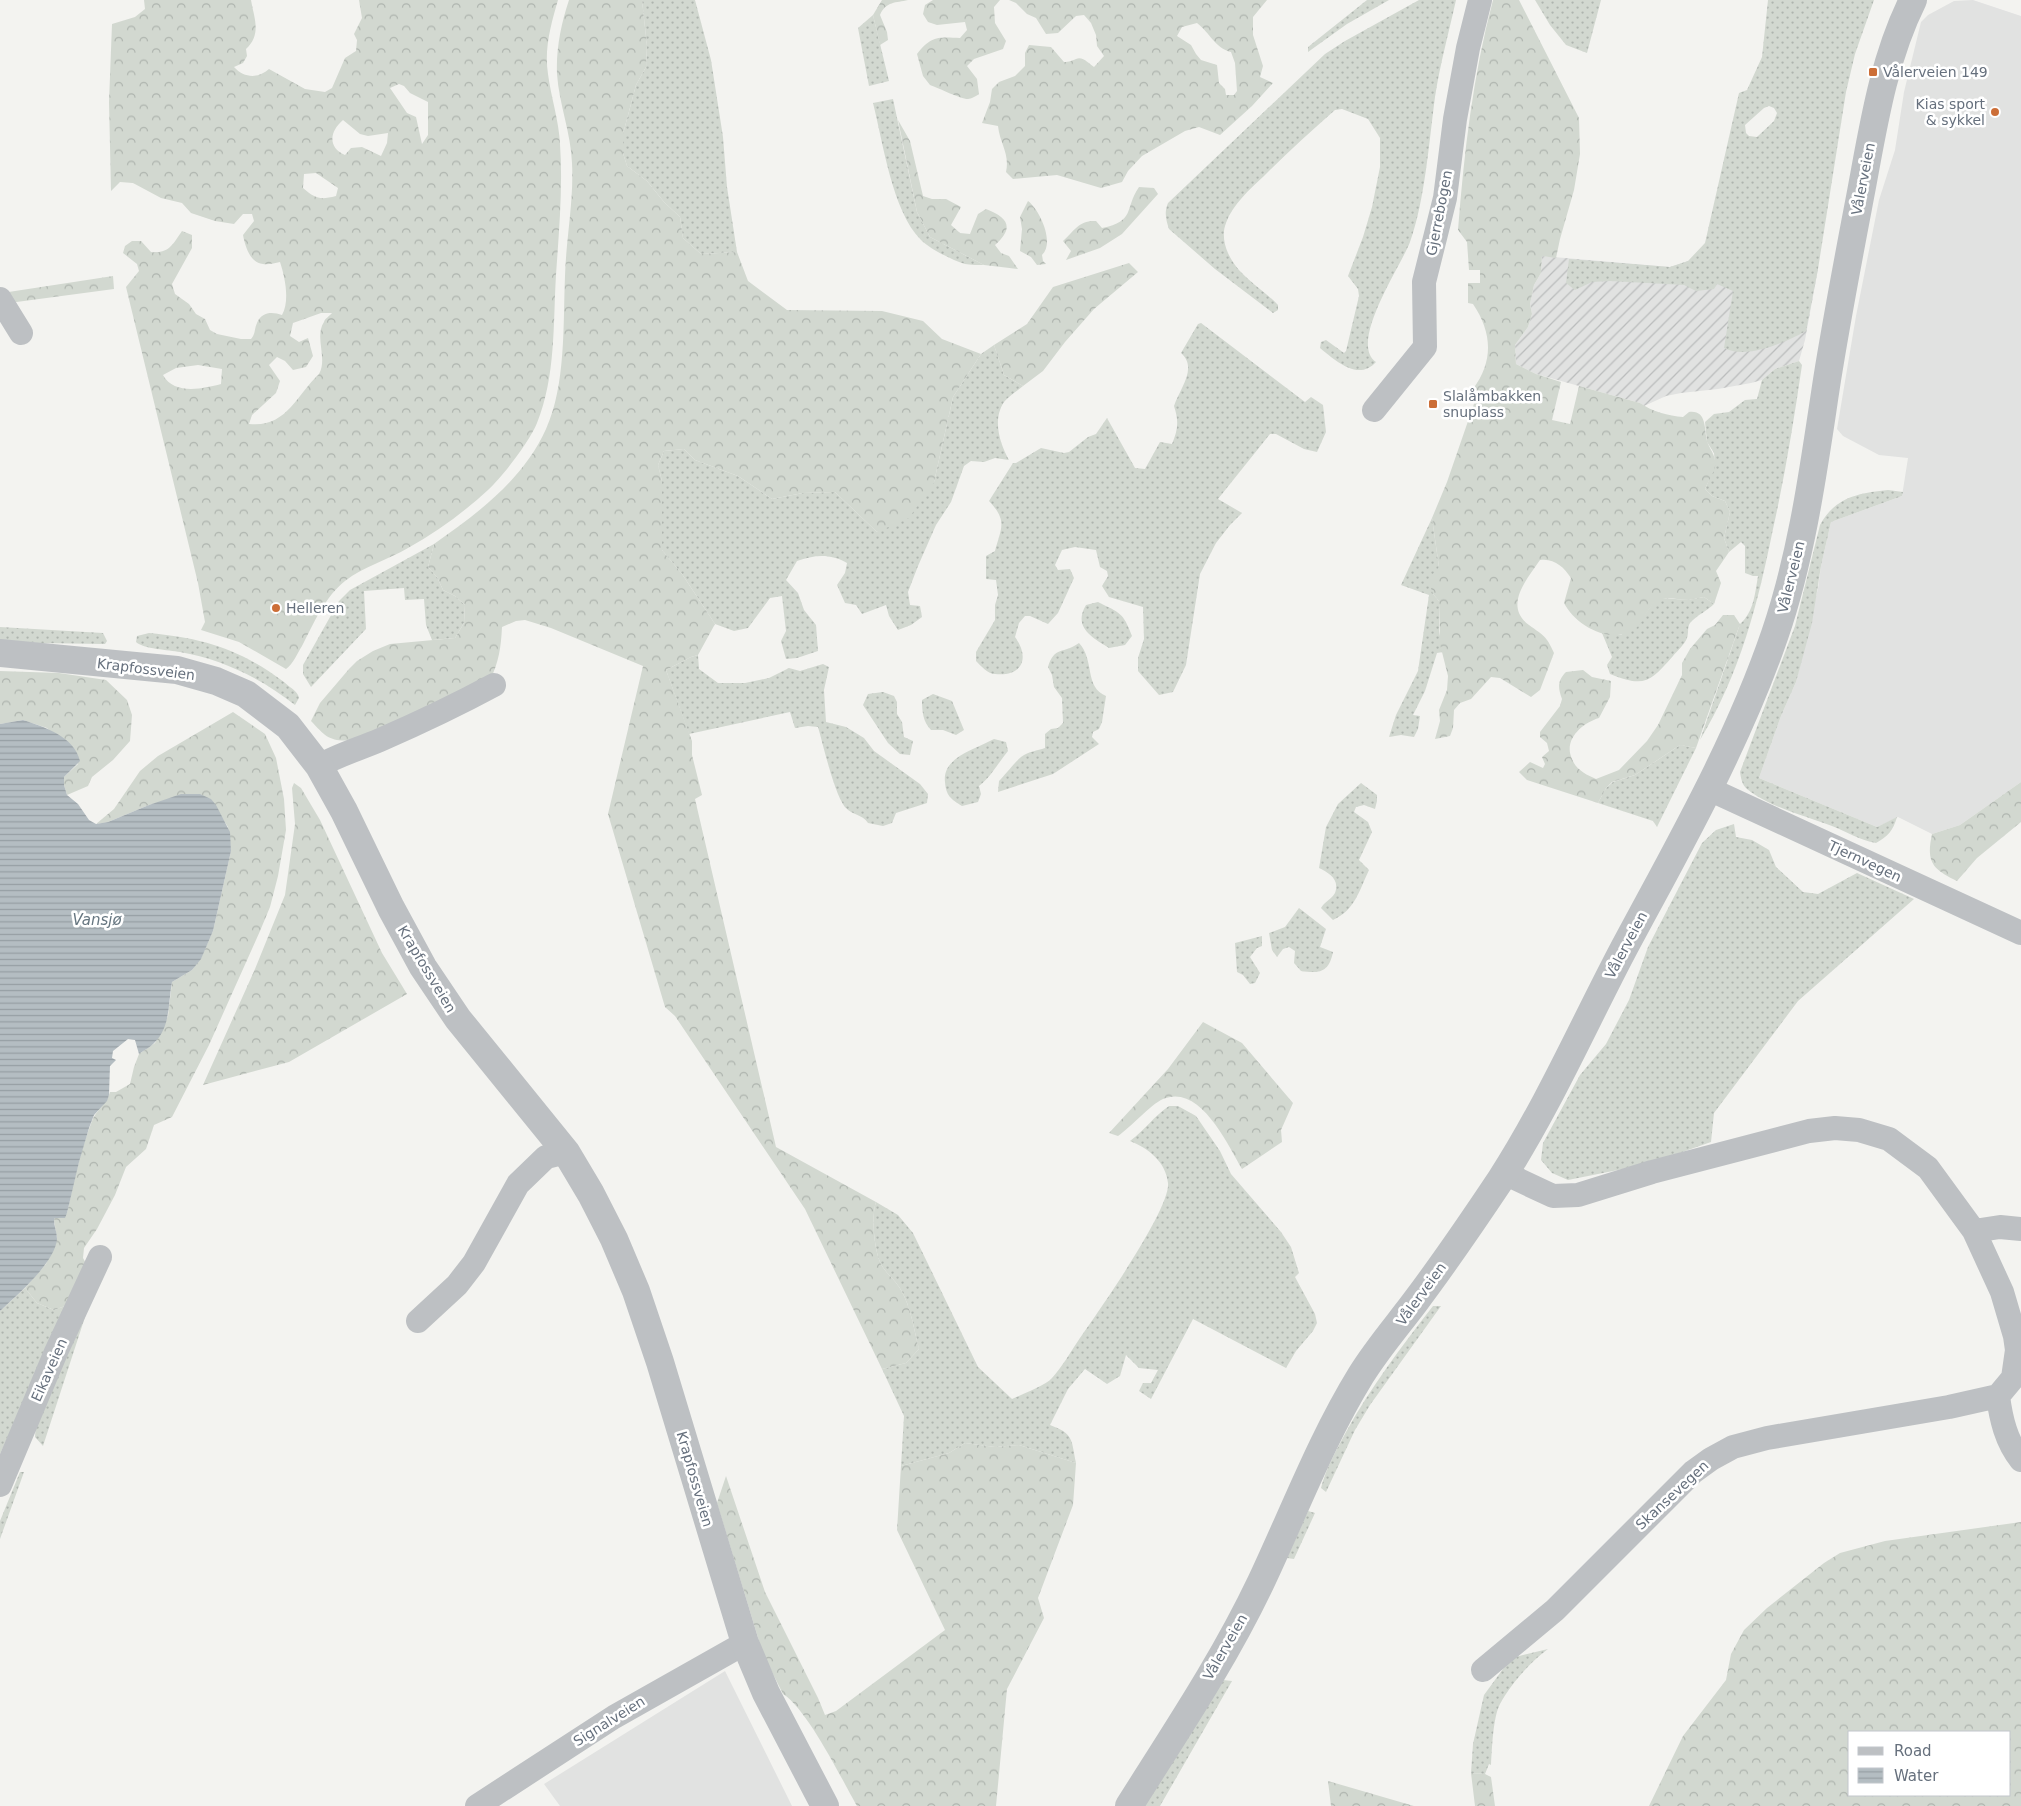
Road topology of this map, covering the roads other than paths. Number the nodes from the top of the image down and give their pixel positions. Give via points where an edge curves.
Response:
1 (1480, 0) edge
2 (1913, 0) edge
3 (0, 299) edge
4 (21, 333) dead end
5 (1374, 410) dead end
6 (0, 653) edge
7 (494, 685) dead end
8 (319, 766) junction
9 (1709, 789) junction
10 (2021, 933) edge
11 (566, 1152) junction
12 (1504, 1173) junction
13 (2021, 1229) edge
14 (1974, 1231) junction
15 (100, 1257) dead end
16 (418, 1321) dead end
17 (1998, 1396) junction
18 (2021, 1460) edge
19 (0, 1485) edge
20 (744, 1643) junction
21 (1483, 1670) dead end
22 (477, 1806) edge
23 (825, 1806) edge
24 (1129, 1806) edge

1 - 5 street, Gjerrebogen via 1455,119 1445,198 1424,282 1425,347
2 - 9 street, Vålerveien via 1900,26 1875,114 1791,583 1765,662
3 - 4 street
6 - 8 street, Krapfossveien via 177,670 216,681 246,694 288,726
7 - 8 street via 423,721
8 - 11 street, Krapfossveien via 423,967 458,1019
9 - 10 street, Tjernvegen
9 - 12 street, Vålerveien via 1544,1104
11 - 16 street via 546,1157 518,1184 474,1263 457,1285
11 - 20 street, Krapfossveien via 591,1194 636,1291
12 - 14 street via 1553,1196 1578,1196 1780,1137 1835,1128 1859,1130 1889,1139 1928,1168
12 - 24 street, Vålerveien via 1363,1372 1323,1446 1232,1637
13 - 14 street via 2000,1227
14 - 17 street via 2002,1292 2015,1336 2017,1350 2013,1378
15 - 19 street, Eikaveien
17 - 18 street via 2006,1432
17 - 21 street, Skansevegen via 1767,1438 1734,1447 1711,1459 1555,1610
20 - 22 street, Signalveien via 614,1717
20 - 23 street, Krapfossveien via 766,1693

